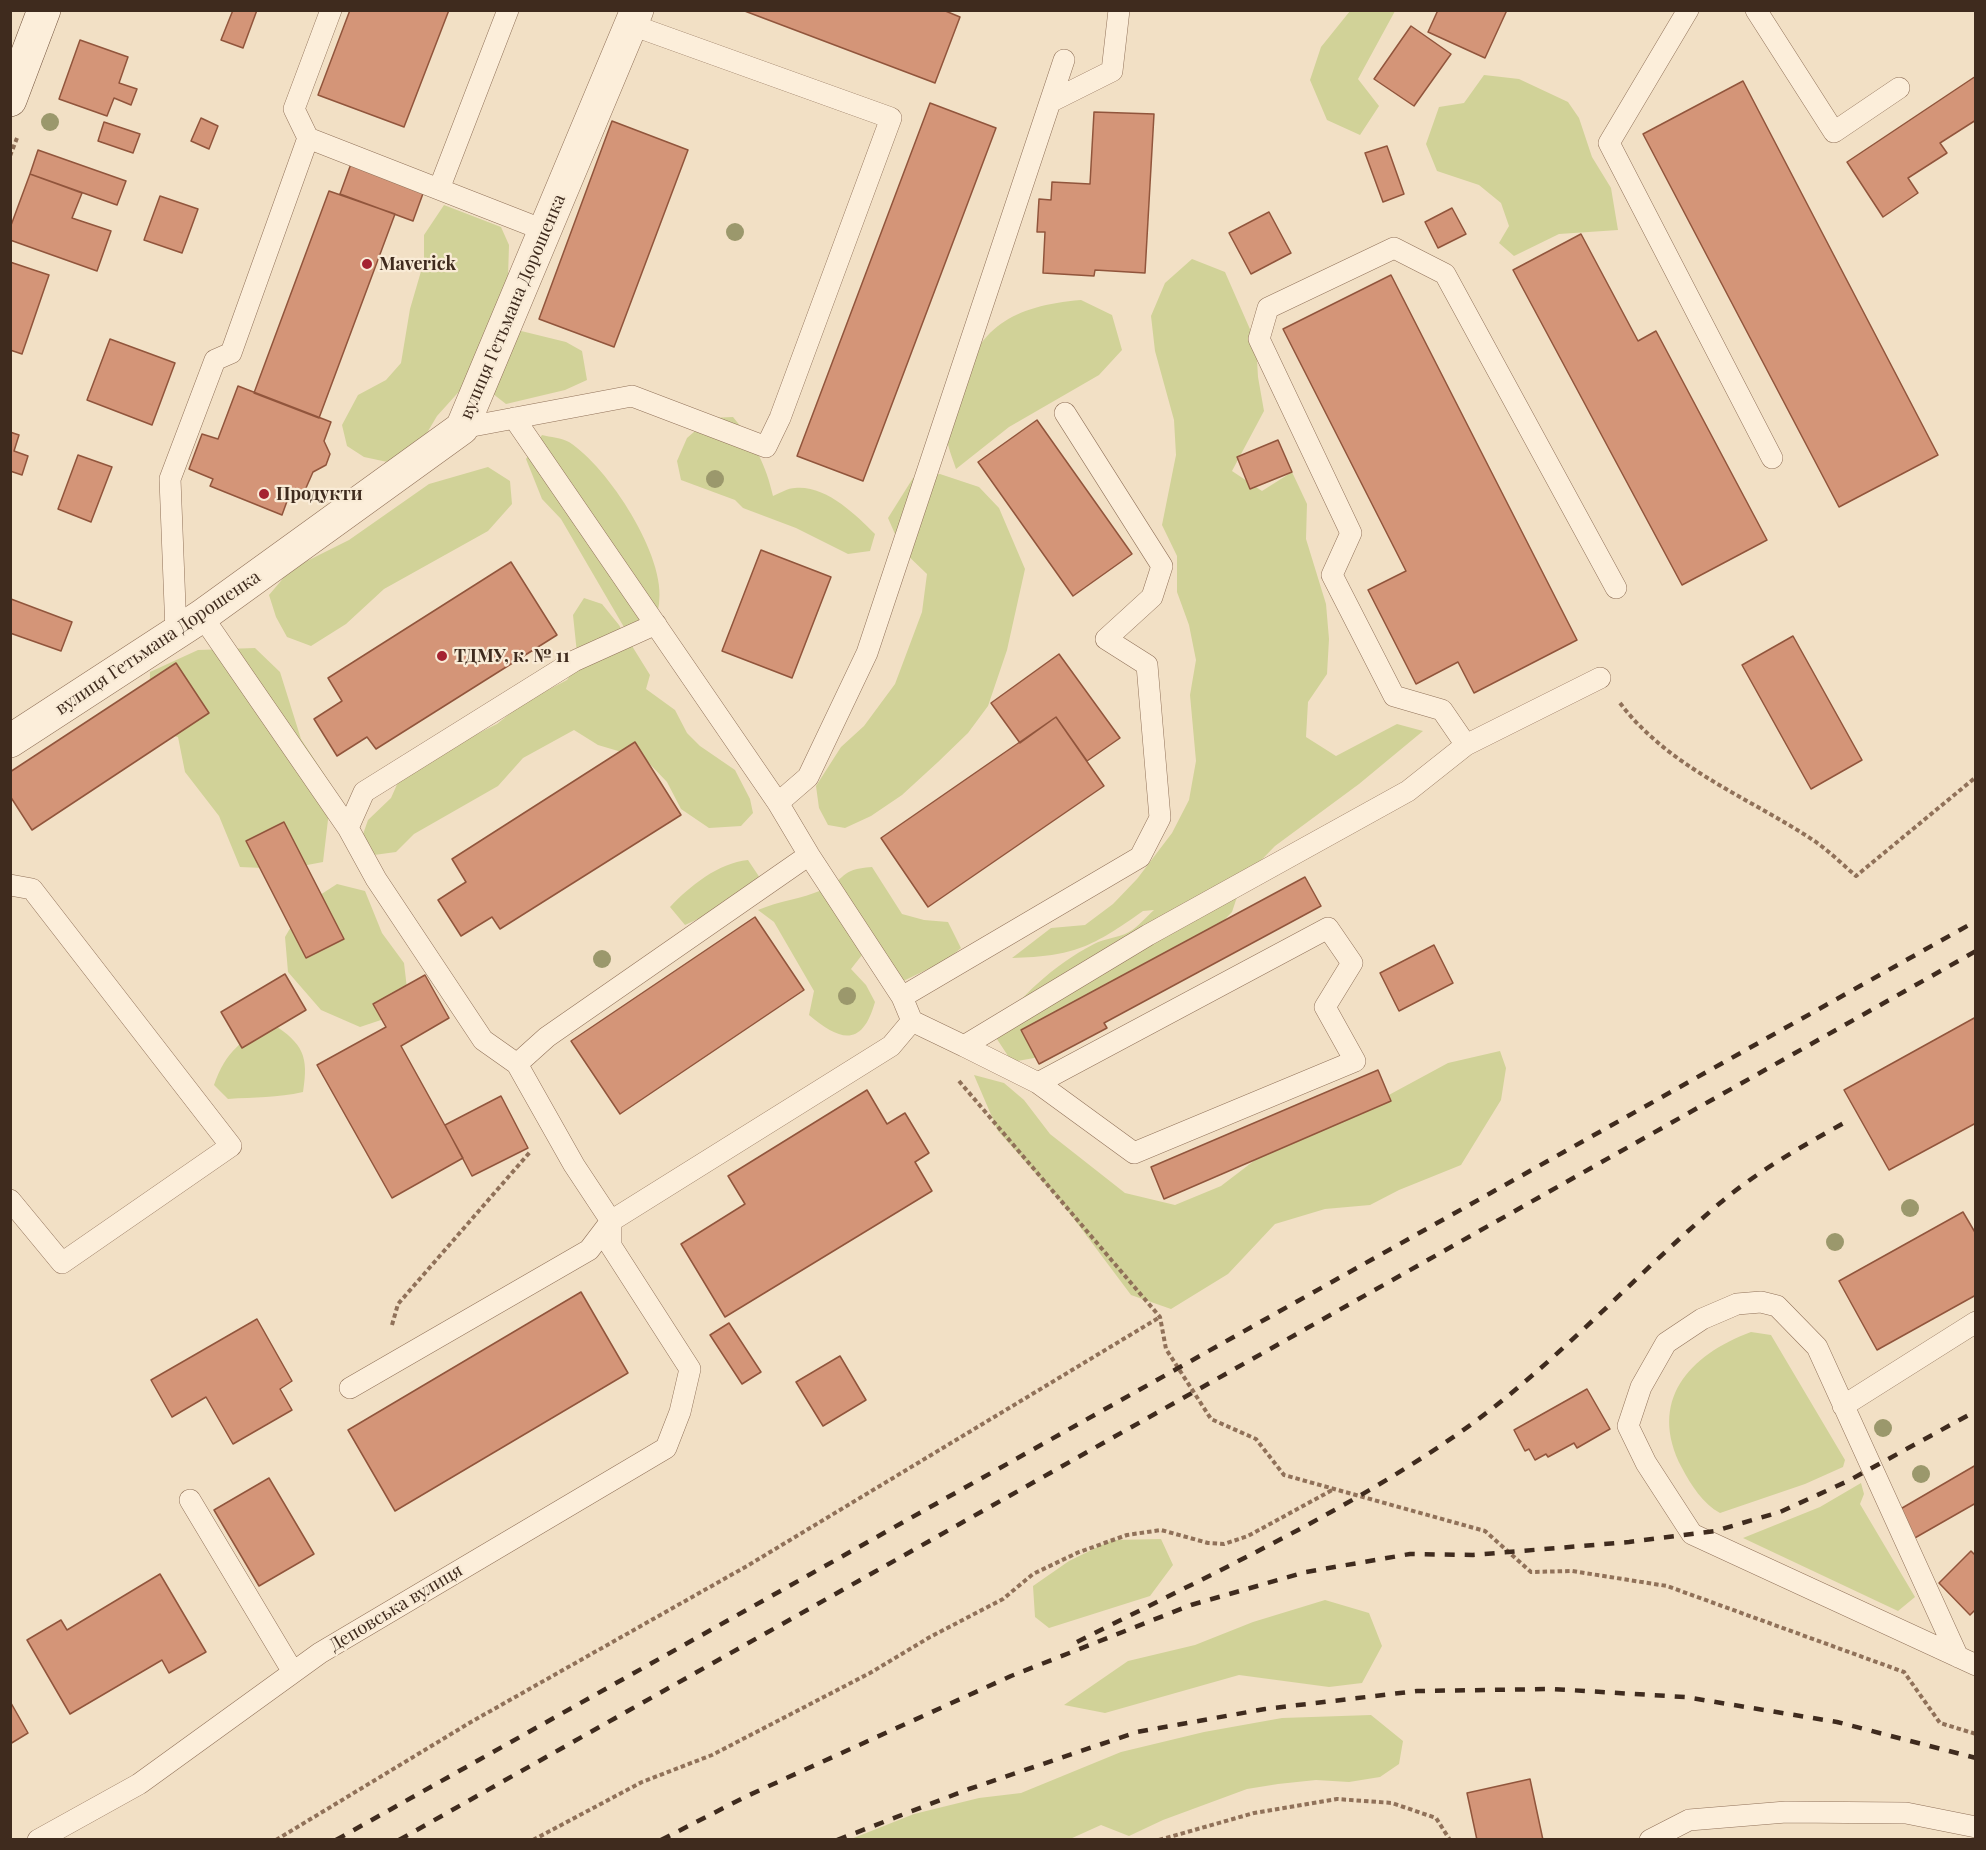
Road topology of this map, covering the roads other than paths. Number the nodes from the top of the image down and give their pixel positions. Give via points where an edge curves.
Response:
1 (44, 10) edge
2 (331, 10) edge
3 (508, 10) edge
4 (1119, 10) edge
5 (1688, 10) edge
6 (1755, 10) edge
7 (635, 18) edge
8 (1064, 60) dead end
9 (1899, 88) dead end
10 (10, 100) edge
11 (1050, 102) junction
12 (308, 138) junction
13 (439, 189) junction
14 (546, 231) junction
15 (1065, 413) dead end
16 (514, 418) junction
17 (462, 428) junction
18 (1772, 458) dead end
19 (1616, 588) dead end
20 (189, 624) junction
21 (656, 624) junction
22 (1600, 678) road end
23 (10, 741) edge
24 (1467, 745) junction
25 (778, 802) junction
26 (348, 828) junction
27 (809, 855) junction
28 (10, 885) edge
29 (902, 997) junction
30 (912, 1021) junction
31 (964, 1046) junction
32 (517, 1064) junction
33 (1038, 1083) junction
34 (10, 1200) edge
35 (611, 1221) junction
36 (1976, 1322) edge
37 (350, 1388) dead end
38 (1843, 1406) junction
39 (190, 1500) dead end
40 (1967, 1661) edge
41 (293, 1672) junction
42 (1976, 1827) edge
43 (38, 1839) edge
44 (1650, 1839) edge

1 - 10 street
2 - 12 lane via 294,109
3 - 13 lane
4 - 11 lane via 1112,71
5 - 18 lane via 1609,143
6 - 9 lane via 1834,132
7 - 14 street, вулиця Гетьмана Дорошенка
7 - 16 lane via 891,118 766,447 632,396
8 - 11 lane
11 - 25 lane via 867,653 808,777
12 - 13 lane
12 - 20 lane via 231,353 215,360 170,479
13 - 14 lane
14 - 17 street, вулиця Гетьмана Дорошенка
15 - 29 lane via 1162,566 1152,597 1106,639 1147,665 1160,818 1140,857
16 - 17 lane
16 - 21 lane
17 - 20 street, вулиця Гетьмана Дорошенка
19 - 24 lane via 1445,274 1394,248 1268,308 1259,339 1351,533 1332,575 1394,696 1442,710
20 - 23 street, вулиця Гетьмана Дорошенка
20 - 26 lane
21 - 25 lane
21 - 26 lane via 574,661 364,792
22 - 24 lane
24 - 31 lane via 1408,792 1148,935
25 - 27 lane
26 - 32 lane via 376,879 483,1040
27 - 29 lane
27 - 32 lane via 548,1038
28 - 34 lane via 32,889 231,1146 62,1263
29 - 30 lane
30 - 31 lane
30 - 35 lane via 891,1046
31 - 33 lane
32 - 35 lane
33 - 33 lane via 1328,928 1352,963 1325,1007 1355,1061 1134,1153
35 - 37 lane via 589,1250
35 - 41 lane, Деповська вулиця via 611,1246 690,1370 666,1448
36 - 38 lane
38 - 40 lane
38 - 40 lane via 1817,1347 1777,1306 1761,1302 1737,1304 1702,1319 1666,1343 1641,1387 1628,1426 1646,1463 1692,1534
39 - 41 lane
41 - 43 lane, Деповська вулиця via 139,1784
42 - 44 lane via 1906,1813 1786,1812 1689,1820

